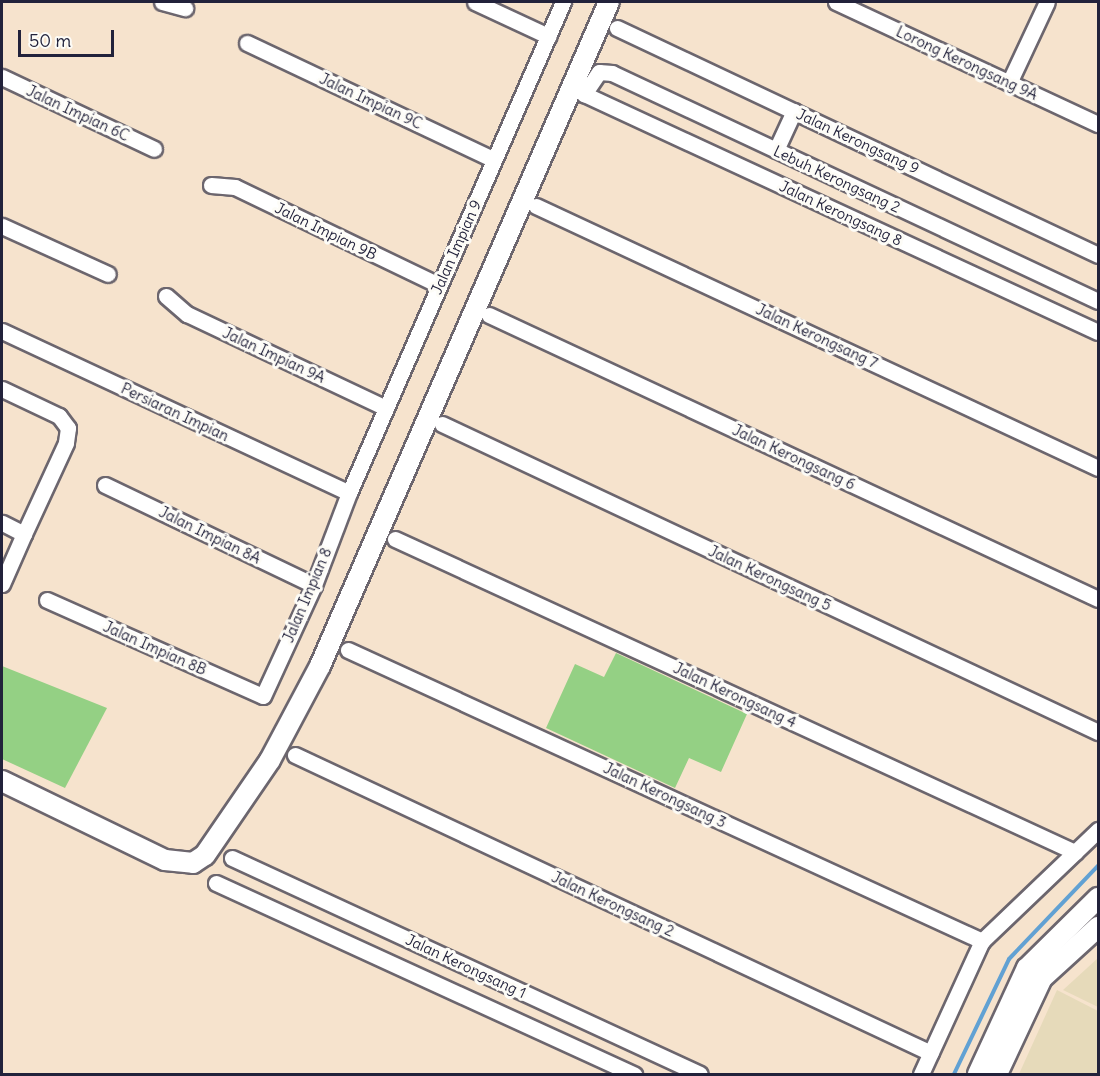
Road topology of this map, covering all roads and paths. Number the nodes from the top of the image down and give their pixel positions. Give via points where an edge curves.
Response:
1 (162, 2) edge
2 (475, 2) edge
3 (563, 2) edge
4 (609, 2) edge
5 (836, 2) edge
6 (1047, 2) edge
7 (185, 8) dead end
8 (617, 28) dead end
9 (548, 36) junction
10 (247, 42) dead end
11 (2, 77) edge
12 (1009, 83) junction
13 (584, 94) joint
14 (794, 111) junction
15 (1098, 124) edge
16 (154, 149) dead end
17 (776, 150) junction
18 (494, 160) junction
19 (211, 185) dead end
20 (536, 206) dead end
21 (2, 226) edge
22 (1098, 255) edge
23 (108, 274) dead end
24 (440, 285) junction
25 (166, 296) dead end
26 (1098, 301) edge
27 (489, 315) dead end
28 (2, 331) edge
29 (1098, 332) edge
30 (2, 389) edge
31 (386, 408) junction
32 (442, 424) dead end
33 (1098, 468) edge
34 (105, 485) dead end
35 (349, 493) junction
36 (2, 524) edge
37 (24, 534) junction
38 (395, 539) dead end
39 (2, 584) edge
40 (314, 585) junction
41 (1098, 599) edge
42 (47, 600) dead end
43 (348, 650) dead end
44 (263, 696) joint
45 (1098, 732) edge
46 (295, 755) dead end
47 (2, 781) edge
48 (1098, 830) edge
49 (1076, 852) junction
50 (232, 858) dead end
51 (216, 883) dead end
52 (1098, 898) edge
53 (1098, 927) edge
54 (982, 940) junction
55 (931, 1053) junction
56 (634, 1074) edge
57 (700, 1074) edge
58 (921, 1074) edge
59 (978, 1074) edge
60 (998, 1074) edge

1 - 7 street
2 - 9 street
3 - 9 street, Jalan Impian 9
4 - 47 street via 320,666 270,760 205,855 193,863 165,860
5 - 12 street, Lorong Kerongsang 9A
6 - 12 street
8 - 14 street, Jalan Kerongsang 9
9 - 18 street, Jalan Impian 9
10 - 18 street, Jalan Impian 9C
11 - 16 street, Jalan Impian 6C
12 - 15 street, Lorong Kerongsang 9A
13 - 17 street, Lebuh Kerongsang 2 via 599,72 612,73
13 - 29 street, Jalan Kerongsang 8
14 - 17 street
14 - 22 street, Jalan Kerongsang 9
17 - 26 street, Lebuh Kerongsang 2
18 - 24 street, Jalan Impian 9
19 - 24 street, Jalan Impian 9B via 234,187
20 - 33 street, Jalan Kerongsang 7
21 - 23 street
24 - 31 street, Jalan Impian 9
25 - 31 street, Jalan Impian 9A via 187,314
27 - 41 street, Jalan Kerongsang 6
28 - 35 street, Persiaran Impian
30 - 37 street via 59,416 68,428 66,443
31 - 35 street, Jalan Impian 9
32 - 45 street, Jalan Kerongsang 5
34 - 40 street, Jalan Impian 8A
35 - 40 street, Jalan Impian 8
36 - 37 street
37 - 39 street
38 - 49 street, Jalan Kerongsang 4
40 - 44 street, Jalan Impian 8
42 - 44 street, Jalan Impian 8B
43 - 54 street, Jalan Kerongsang 3
46 - 55 street, Jalan Kerongsang 2
48 - 49 street
49 - 54 street
50 - 57 street, Jalan Kerongsang 1
51 - 56 street
52 - 59 street via 1027,968
53 - 60 street via 1042,978
54 - 55 street
55 - 58 street

